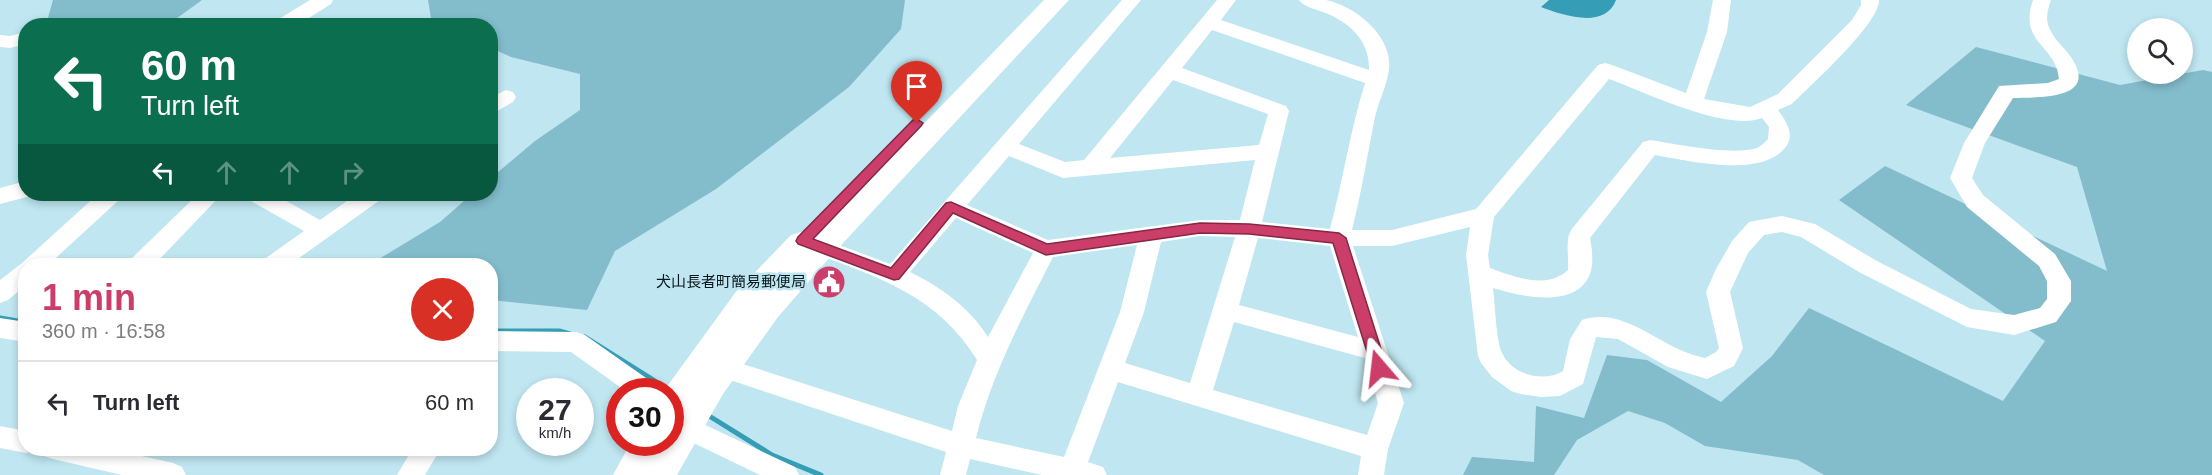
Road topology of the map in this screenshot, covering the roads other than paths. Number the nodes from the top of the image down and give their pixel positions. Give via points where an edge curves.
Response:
1 (324, 0) edge
2 (1037, 0) edge
3 (1057, 0) edge
4 (1132, 0) edge
5 (1227, 0) edge
6 (1308, 0) edge
7 (1722, 0) edge
8 (1870, 0) edge
9 (2042, 0) edge
10 (295, 18) edge
11 (1210, 22) junction
12 (18, 40) edge
13 (0, 41) edge
14 (1169, 71) junction
15 (1376, 80) junction
16 (1692, 104) junction
17 (1767, 109) junction
18 (1006, 147) junction
19 (1266, 152) junction
20 (1090, 168) junction
21 (18, 191) edge
22 (0, 196) edge
23 (103, 201) edge
24 (205, 201) edge
25 (269, 201) edge
26 (362, 201) edge
27 (951, 207) junction
28 (1483, 215) junction
29 (1249, 229) junction
30 (320, 230) junction
31 (1151, 236) junction
32 (1339, 238) junction
33 (812, 244) junction
34 (1046, 249) junction
35 (41, 258) edge
36 (146, 258) edge
37 (282, 258) edge
38 (1481, 274) junction
39 (894, 275) junction
40 (18, 278) edge
41 (0, 294) edge
42 (1227, 311) junction
43 (0, 328) edge
44 (18, 331) edge
45 (498, 346) edge
46 (1374, 351) junction
47 (989, 359) junction
48 (1109, 369) junction
49 (730, 370) dead end
50 (634, 378) edge
51 (1198, 396) junction
52 (684, 399) edge
53 (684, 409) edge
54 (0, 437) edge
55 (18, 440) edge
56 (962, 446) junction
57 (1375, 449) junction
58 (89, 456) edge
59 (423, 456) edge
60 (641, 456) edge
61 (664, 456) edge
62 (116, 462) edge
63 (1083, 472) edge
64 (173, 475) edge
65 (410, 475) edge
66 (630, 475) edge
67 (659, 475) edge
68 (786, 475) edge
69 (953, 475) edge
70 (1371, 475) edge

1 - 10 street
2 - 33 main road
3 - 33 main road
4 - 18 street
5 - 11 street
6 - 15 street via 1353,20 1368,35 1378,50
7 - 16 street via 1717,32
8 - 17 street via 1860,23 1785,99
9 - 38 street via 2037,23 2044,39 2066,63 2069,82 2051,90 2006,91 1972,143 1961,178 1975,201 2047,260 2059,281 2059,301 2048,315 2014,325 1967,318 1808,230 1782,224 1757,228 1740,247 1718,292 1731,348 1725,359 1707,369 1666,355 1630,332 1590,327 1578,349 1574,377 1560,386 1541,387 1521,384 1490,356
11 - 14 street
11 - 15 street
12 - 13 street
14 - 19 street via 1279,111
14 - 20 street
15 - 32 street via 1364,118
16 - 17 street via 1734,113 1752,114
16 - 28 street via 1605,70
17 - 38 street via 1779,126 1778,142 1765,154 1692,154 1650,147 1579,236 1579,273 1565,285 1521,287
18 - 20 street via 1063,170
18 - 27 street
19 - 20 street
19 - 29 street
21 - 22 street
23 - 35 street
24 - 36 street
25 - 30 street
26 - 30 street
27 - 34 street
27 - 39 street
28 - 32 street via 1392,238
28 - 38 street via 1477,255
29 - 31 street via 1200,228
29 - 32 street
29 - 42 street
30 - 37 street
31 - 34 street
31 - 48 street via 1132,312
32 - 46 street
33 - 39 street
33 - 52 main road via 767,309
34 - 47 street
39 - 47 street via 929,291 962,319 978,337
40 - 41 street
42 - 46 street
42 - 51 street
43 - 44 street
45 - 50 street via 576,342
46 - 57 street via 1391,403
47 - 56 street via 971,406
48 - 51 street
48 - 63 street
49 - 56 street
51 - 57 street
53 - 68 street
54 - 55 street
56 - 63 street
56 - 69 street
57 - 70 street
58 - 62 street
59 - 65 street
60 - 66 main road
61 - 67 main road
62 - 64 street

